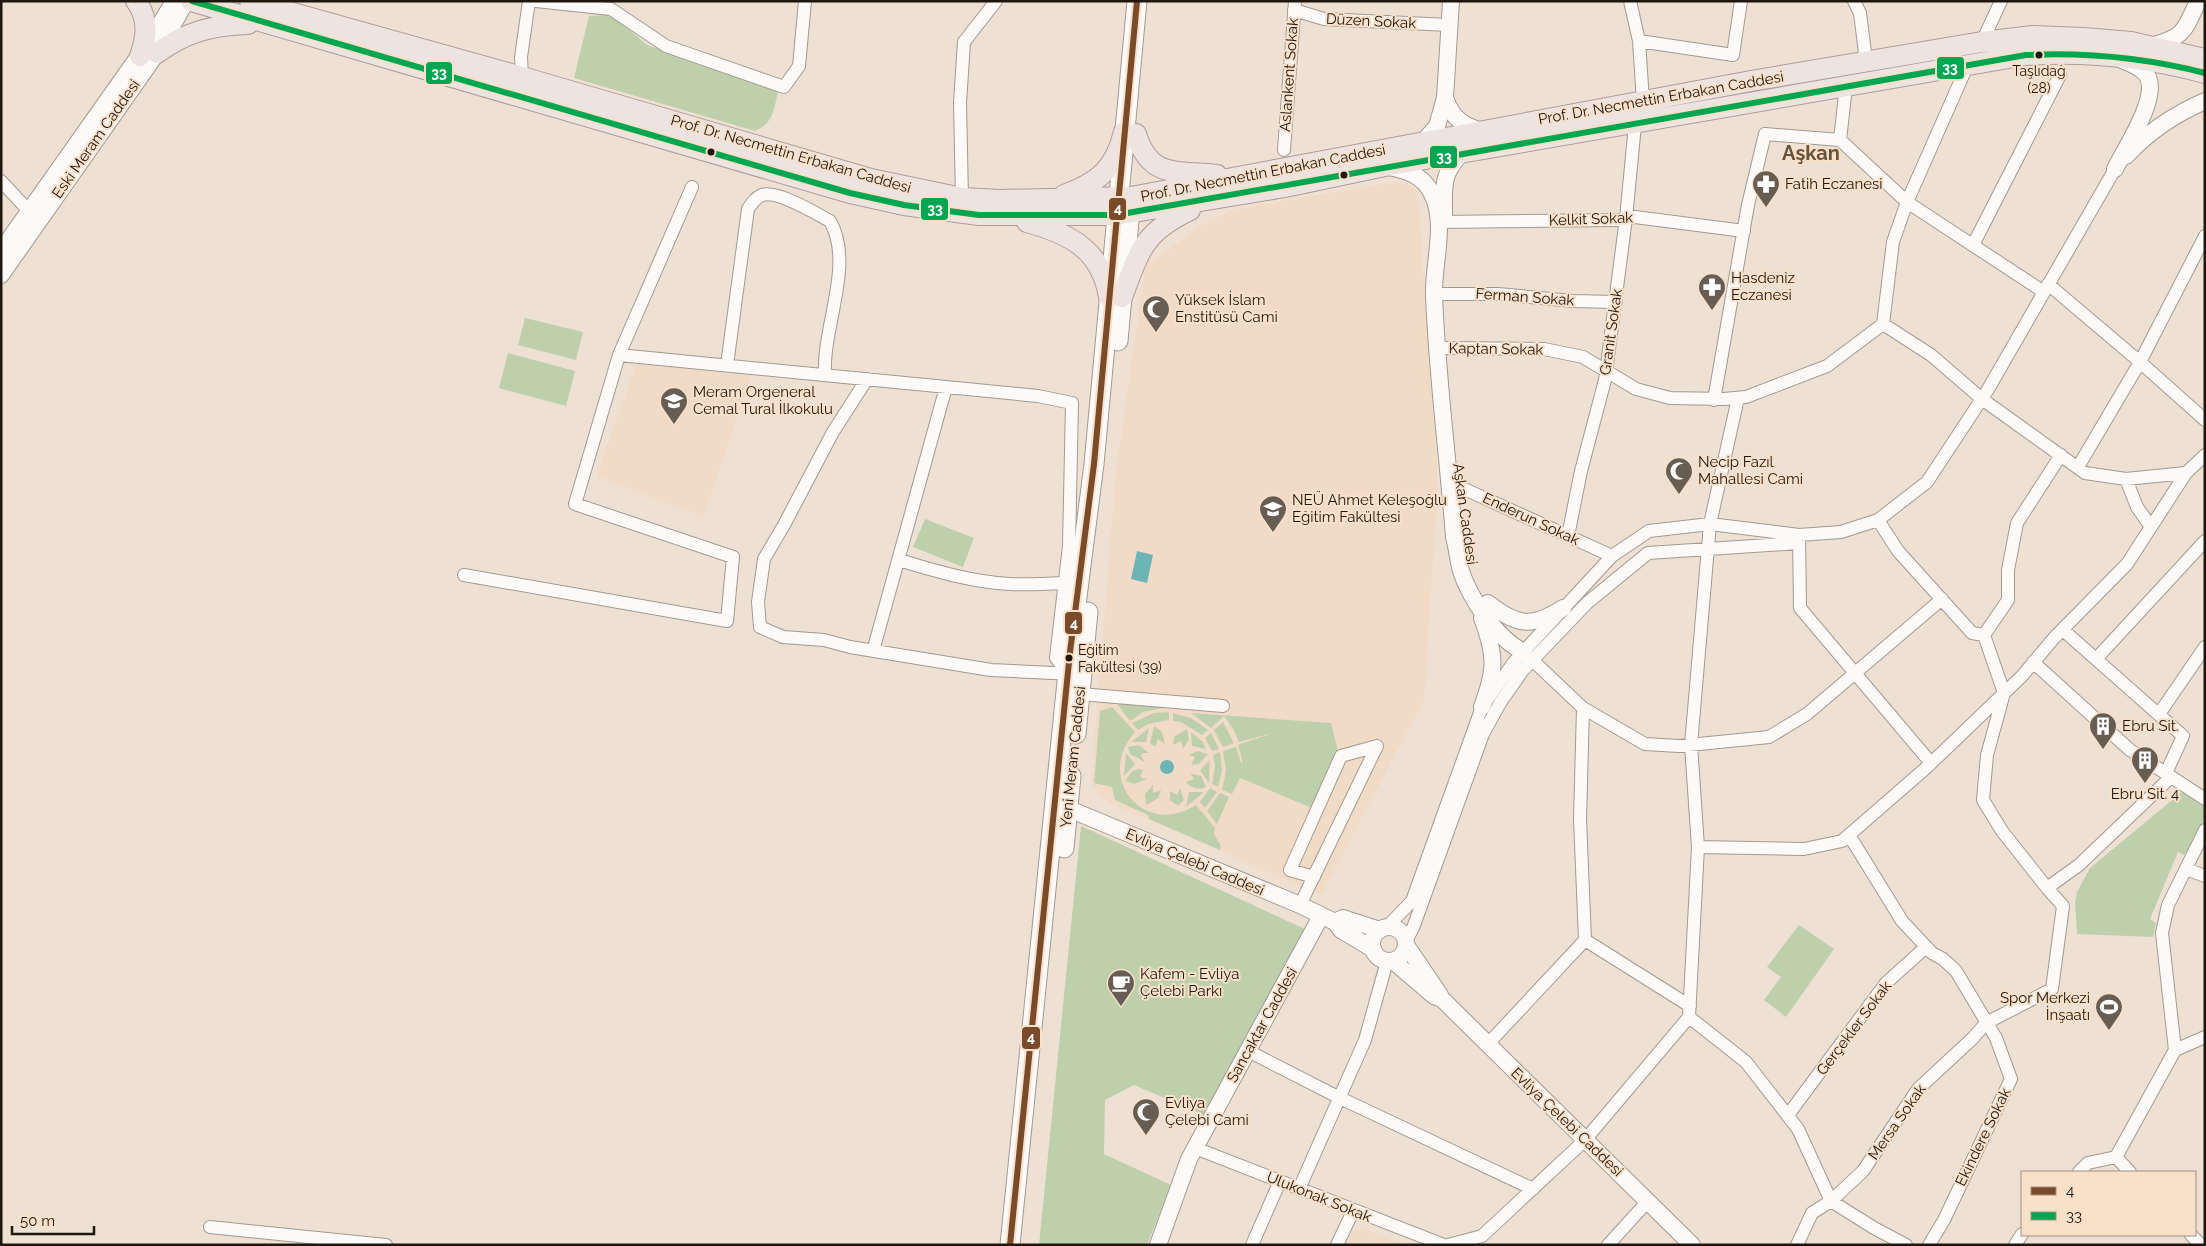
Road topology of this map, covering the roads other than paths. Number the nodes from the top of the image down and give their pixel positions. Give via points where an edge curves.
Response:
1 (136, 1) edge
2 (174, 1) edge
3 (186, 1) edge
4 (191, 1) edge
5 (250, 1) edge
6 (528, 1) edge
7 (536, 1) edge
8 (805, 1) edge
9 (996, 1) edge
10 (1137, 1) edge
11 (1149, 1) edge
12 (1450, 1) edge
13 (1630, 1) edge
14 (1741, 1) edge
15 (1854, 1) edge
16 (1867, 1) edge
17 (2002, 1) edge
18 (2198, 1) edge
19 (1295, 6) edge
20 (267, 11) edge
21 (1860, 13) junction
22 (1449, 25) junction
23 (1639, 41) junction
24 (1982, 42) junction
25 (2151, 46) junction
26 (2112, 48) junction
27 (148, 55) junction
28 (2205, 59) edge
29 (1866, 61) junction
30 (1968, 64) junction
31 (2205, 73) edge
32 (2060, 75) dead end
33 (522, 77) junction
34 (1846, 86) junction
35 (1446, 98) junction
36 (2205, 101) edge
37 (1642, 102) junction
38 (1635, 124) junction
39 (1482, 132) junction
40 (1130, 133) junction
41 (1840, 140) junction
42 (1422, 143) junction
43 (1284, 150) dead end
44 (1462, 153) junction
45 (1385, 166) junction
46 (2115, 169) junction
47 (1234, 178) junction
48 (1, 181) edge
49 (692, 187) dead end
50 (962, 198) junction
51 (1051, 200) junction
52 (1207, 200) junction
53 (1906, 202) junction
54 (1124, 206) junction
55 (29, 211) junction
56 (1006, 217) junction
57 (1626, 218) junction
58 (1441, 222) junction
59 (1744, 231) junction
60 (2205, 236) edge
61 (1973, 244) junction
62 (1, 251) edge
63 (1, 275) edge
64 (2046, 288) junction
65 (1439, 294) junction
66 (1116, 297) junction
67 (1616, 302) junction
68 (1883, 324) junction
69 (1444, 348) junction
70 (619, 354) junction
71 (2140, 362) junction
72 (726, 365) junction
73 (1606, 373) junction
74 (825, 375) junction
75 (866, 379) junction
76 (946, 387) junction
77 (1738, 398) junction
78 (1982, 399) junction
79 (1714, 400) junction
80 (2205, 420) edge
81 (2061, 455) junction
82 (2205, 456) edge
83 (2078, 467) junction
84 (2186, 473) junction
85 (2126, 479) junction
86 (1455, 486) junction
87 (1878, 520) junction
88 (1710, 524) junction
89 (2151, 527) junction
90 (1568, 536) junction
91 (1799, 539) junction
92 (2205, 541) edge
93 (1708, 549) junction
94 (1612, 556) junction
95 (899, 560) junction
96 (464, 575) dead end
97 (1064, 583) junction
98 (1942, 600) junction
99 (1483, 605) junction
100 (1563, 608) junction
101 (2063, 630) junction
102 (1984, 635) junction
103 (2205, 647) edge
104 (873, 651) junction
105 (1528, 656) junction
106 (2096, 659) junction
107 (2033, 662) junction
108 (1854, 672) junction
109 (1075, 674) junction
110 (2004, 693) junction
111 (1080, 694) junction
112 (1223, 706) dead end
113 (1482, 707) junction
114 (1583, 708) junction
115 (2159, 714) junction
116 (1691, 745) junction
117 (1931, 763) junction
118 (2169, 775) junction
119 (2205, 799) edge
120 (1062, 806) junction
121 (2205, 830) edge
122 (1849, 835) junction
123 (1698, 847) junction
124 (2186, 870) junction
125 (2205, 876) edge
126 (1314, 877) junction
127 (2047, 888) junction
128 (1300, 905) junction
129 (1328, 919) junction
130 (1383, 929) junction
131 (1585, 940) junction
132 (1406, 943) junction
133 (1926, 947) junction
134 (1373, 949) junction
135 (1390, 961) junction
136 (1442, 999) junction
137 (1689, 1012) junction
138 (1986, 1023) junction
139 (2205, 1037) edge
140 (1487, 1045) junction
141 (2175, 1050) junction
142 (1248, 1051) junction
143 (1340, 1098) junction
144 (1788, 1115) junction
145 (1585, 1140) junction
146 (1195, 1148) junction
147 (2116, 1158) junction
148 (2080, 1171) edge
149 (2129, 1171) edge
150 (1280, 1182) junction
151 (1533, 1188) junction
152 (1299, 1189) junction
153 (1831, 1201) junction
154 (1648, 1202) junction
155 (1353, 1211) junction
156 (210, 1227) dead end
157 (2192, 1236) edge
158 (1453, 1244) edge
159 (386, 1245) edge
160 (1010, 1245) edge
161 (1023, 1245) edge
162 (1158, 1245) edge
163 (1252, 1245) edge
164 (1337, 1245) edge
165 (1444, 1245) edge
166 (1608, 1245) edge
167 (1692, 1245) edge
168 (1796, 1245) edge
169 (1906, 1245) edge
170 (1929, 1245) edge
171 (2201, 1245) edge

1 - 27 main road via 146,25
2 - 27 street, Eski Meram Caddesi
3 - 27 street, Eski Meram Caddesi
4 - 20 main road, Prof. Dr. Necmettin Erbakan Caddesi
5 - 20 main road, Prof. Dr. Necmettin Erbakan Caddesi
6 - 33 street via 521,56
7 - 8 street via 611,9 666,46 784,87 799,66
9 - 50 street via 964,42 960,103
10 - 40 main road, Yeni Meram Caddesi
11 - 40 main road, Yeni Meram Caddesi
12 - 22 street
13 - 23 street
14 - 23 street via 1733,56
15 - 21 street
16 - 21 street
17 - 24 street
18 - 25 street via 2179,36
19 - 22 street, Düzen Sokak via 1324,19
19 - 43 street, Aslankent Sokak
20 - 27 main road via 232,24 204,28
20 - 33 main road, Prof. Dr. Necmettin Erbakan Caddesi
20 - 56 main road, Prof. Dr. Necmettin Erbakan Caddesi via 850,193 927,208
21 - 29 street
22 - 35 street
23 - 37 street
24 - 26 main road, Prof. Dr. Necmettin Erbakan Caddesi via 2033,36
24 - 29 main road, Prof. Dr. Necmettin Erbakan Caddesi
25 - 26 main road
25 - 28 main road
26 - 30 main road, Prof. Dr. Necmettin Erbakan Caddesi
26 - 31 main road
26 - 46 street via 2143,71 2151,88 2147,106
27 - 55 street, Eski Meram Caddesi
27 - 63 street, Eski Meram Caddesi
29 - 37 main road, Prof. Dr. Necmettin Erbakan Caddesi
30 - 34 main road, Prof. Dr. Necmettin Erbakan Caddesi
30 - 53 street
32 - 61 street
33 - 50 main road, Prof. Dr. Necmettin Erbakan Caddesi via 871,179
34 - 38 main road, Prof. Dr. Necmettin Erbakan Caddesi
34 - 41 street
35 - 39 street via 1453,116 1460,123
35 - 42 street via 1437,126
36 - 46 street via 2160,126
37 - 39 main road, Prof. Dr. Necmettin Erbakan Caddesi
38 - 44 main road, Prof. Dr. Necmettin Erbakan Caddesi
38 - 57 street, Granit Sokak
39 - 42 main road, Prof. Dr. Necmettin Erbakan Caddesi
40 - 47 main road via 1146,158 1163,169
40 - 51 main road via 1116,158 1099,177 1078,190
40 - 54 main road, Yeni Meram Caddesi
41 - 53 street
41 - 59 street via 1765,134
42 - 47 main road, Prof. Dr. Necmettin Erbakan Caddesi
44 - 45 main road, Prof. Dr. Necmettin Erbakan Caddesi
44 - 58 street, Aşkan Caddesi via 1444,179
45 - 52 main road, Prof. Dr. Necmettin Erbakan Caddesi
45 - 58 street, Aşkan Caddesi via 1409,172 1425,183 1436,202
46 - 64 street
47 - 54 main road, Prof. Dr. Necmettin Erbakan Caddesi
48 - 55 street
49 - 70 street
50 - 51 main road, Prof. Dr. Necmettin Erbakan Caddesi
51 - 54 main road, Prof. Dr. Necmettin Erbakan Caddesi
52 - 54 main road, Prof. Dr. Necmettin Erbakan Caddesi
52 - 66 main road via 1164,223 1148,239
53 - 61 street
53 - 68 street via 1893,242
54 - 56 main road, Prof. Dr. Necmettin Erbakan Caddesi
54 - 66 main road, Yeni Meram Caddesi
55 - 62 street, Eski Meram Caddesi
56 - 66 main road via 1076,240 1098,265
57 - 58 street, Kelkit Sokak
57 - 59 street, Kelkit Sokak
57 - 67 street, Granit Sokak
58 - 65 street, Aşkan Caddesi
59 - 79 street
60 - 71 street
61 - 64 street
64 - 71 street
64 - 78 street
65 - 67 street, Ferman Sokak via 1498,294
65 - 69 street, Aşkan Caddesi
66 - 109 main road, Yeni Meram Caddesi
67 - 73 street, Granit Sokak
68 - 77 street, Kaptan Sokak via 1827,366 1746,398
68 - 78 street via 1931,356
69 - 73 street, Kaptan Sokak via 1544,349 1583,358
69 - 86 street, Aşkan Caddesi
70 - 72 street
70 - 96 street via 575,504 734,557 727,621
71 - 80 street
71 - 83 street
72 - 74 street
72 - 74 street via 748,209 762,195 773,194 830,221 840,248 824,357
73 - 79 street, Kaptan Sokak via 1636,389 1670,398
73 - 90 street, Granit Sokak
74 - 75 street
75 - 76 street
75 - 104 street via 833,432 764,559 758,602 760,627 784,636 824,640
76 - 95 street
76 - 97 street via 1038,396 1072,403 1069,546
77 - 79 street, Kaptan Sokak
77 - 88 street
78 - 81 street
78 - 87 street via 1927,482
81 - 83 street
81 - 102 street via 2017,523 2008,570 2008,600
82 - 84 street
83 - 85 street via 2085,473
84 - 85 street
84 - 89 street
85 - 89 street via 2136,507
86 - 90 street, Enderun Sokak
86 - 99 street, Aşkan Caddesi
87 - 91 street via 1841,532
87 - 98 street via 1898,551
88 - 91 street
88 - 93 street
88 - 94 street via 1648,531
89 - 101 street via 2127,564
90 - 94 street, Enderun Sokak
91 - 93 street
91 - 108 street via 1800,608
92 - 106 street
93 - 105 street via 1648,553
93 - 116 street
94 - 100 street
95 - 97 street via 985,581
95 - 104 street
97 - 109 street via 1056,658
98 - 102 street via 1972,633
98 - 108 street
99 - 100 street via 1526,622 1544,620
99 - 105 street, Aşkan Caddesi via 1518,640
99 - 113 street via 1494,658 1493,678
100 - 105 street
101 - 106 street
101 - 107 street
102 - 110 street
103 - 115 street
104 - 109 street via 991,670
105 - 113 street via 1510,667
105 - 114 street
105 - 132 street via 1483,734
106 - 115 street
107 - 110 street
107 - 118 street via 2130,750
108 - 116 street via 1806,714 1769,737
108 - 117 street
109 - 111 main road, Yeni Meram Caddesi
109 - 120 main road, Yeni Meram Caddesi
110 - 117 street
110 - 127 street via 1987,755 1983,800 2002,831
111 - 112 street
111 - 120 main road, Yeni Meram Caddesi
113 - 130 street via 1412,900
114 - 116 street via 1645,744
114 - 131 street via 1580,820
115 - 118 street via 2184,736
116 - 123 street
117 - 122 street
118 - 119 street
118 - 127 street via 2079,865
120 - 128 street, Evliya Çelebi Caddesi
120 - 160 main road, Yeni Meram Caddesi
120 - 161 main road, Yeni Meram Caddesi
121 - 124 street
122 - 123 street via 1842,842 1804,849
122 - 133 street, Ekindere Sokak via 1902,921
123 - 137 street
124 - 125 street
124 - 141 street via 2168,905 2162,933
126 - 126 street via 1352,798 1377,746 1341,756 1290,870
126 - 128 street
127 - 138 street, Mersa Sokak via 2063,906 2052,989
128 - 129 street, Evliya Çelebi Caddesi
129 - 130 street, Evliya Çelebi Caddesi via 1344,918
129 - 134 street, Evliya Çelebi Caddesi
129 - 142 street, Sancaktar Caddesi
130 - 132 street via 1399,931
130 - 134 street via 1373,940
131 - 137 street
131 - 140 street
132 - 135 street via 1402,955
132 - 136 street, Evliya Çelebi Caddesi
133 - 138 street, Ekindere Sokak via 1956,971
133 - 144 street, Gerçekler Sokak via 1886,983
134 - 135 street via 1377,956
135 - 136 street, Evliya Çelebi Caddesi
135 - 143 street via 1365,1040
136 - 140 street, Evliya Çelebi Caddesi
137 - 144 street via 1746,1062
137 - 145 street
138 - 153 street, Mersa Sokak via 1918,1089 1863,1171
138 - 170 street, Ekindere Sokak via 1996,1038 2011,1079
139 - 141 street
140 - 145 street, Evliya Çelebi Caddesi
141 - 147 street
142 - 143 street
142 - 146 street, Sancaktar Caddesi
143 - 151 street
143 - 152 street
144 - 153 street via 1798,1129
145 - 151 street
145 - 154 street, Evliya Çelebi Caddesi
146 - 150 street, Ulukonak Sokak
146 - 162 street, Sancaktar Caddesi
147 - 148 street via 2088,1163
147 - 149 street
150 - 152 street, Ulukonak Sokak
150 - 163 street
151 - 158 street via 1482,1236
152 - 155 street, Ulukonak Sokak
153 - 168 street, Mersa Sokak via 1812,1212
153 - 169 street
154 - 166 street
154 - 167 street, Evliya Çelebi Caddesi
155 - 164 street
155 - 165 street, Ulukonak Sokak
156 - 159 street
157 - 171 street

